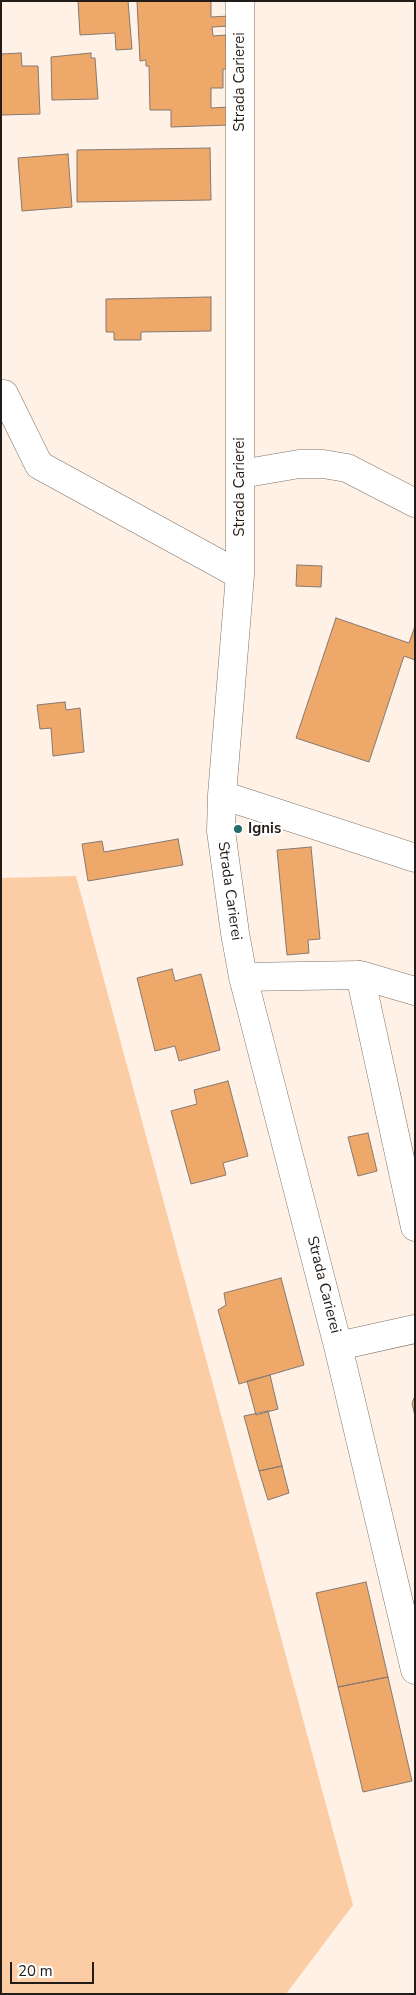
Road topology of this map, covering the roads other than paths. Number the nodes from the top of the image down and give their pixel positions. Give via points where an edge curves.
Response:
1 (240, 1) edge
2 (4, 394) dead end
3 (241, 474) junction
4 (415, 503) edge
5 (240, 574) junction
6 (222, 795) junction
7 (415, 858) edge
8 (360, 975) junction
9 (243, 977) junction
10 (415, 991) edge
11 (415, 1227) edge
12 (415, 1330) edge
13 (338, 1346) junction
14 (415, 1670) edge

1 - 3 street, Strada Carierei
2 - 5 street via 39,466
3 - 4 street via 299,464 347,468
3 - 5 street, Strada Carierei
5 - 6 street, Strada Carierei
6 - 7 street
6 - 9 street, Strada Carierei via 221,831
8 - 9 street
8 - 10 street
8 - 11 street
9 - 13 street, Strada Carierei
12 - 13 street
13 - 14 street, Strada Carierei

